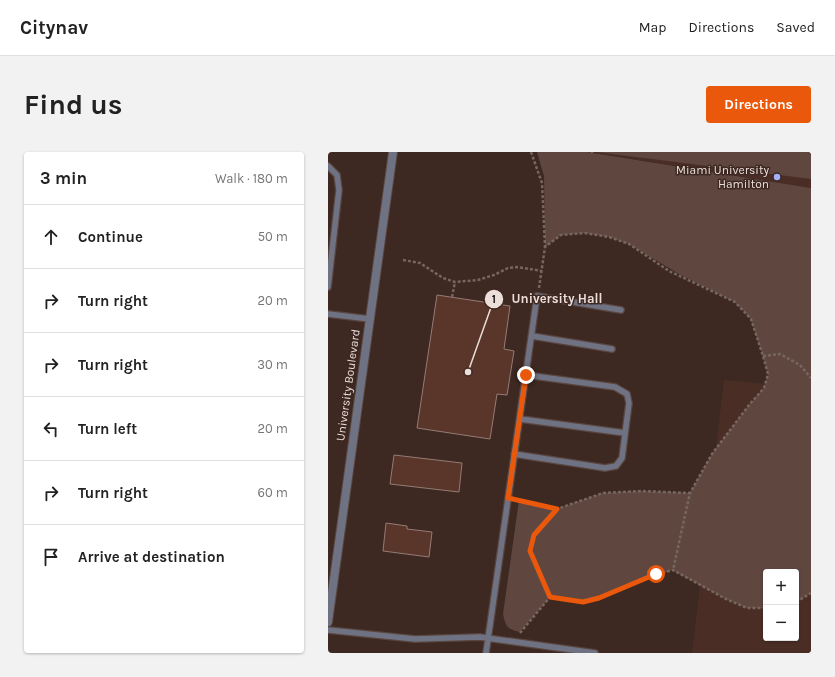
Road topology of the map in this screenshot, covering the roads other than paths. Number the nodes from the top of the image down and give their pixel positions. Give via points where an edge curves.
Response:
1 (392, 152) edge
2 (328, 166) edge
3 (328, 287) edge
4 (621, 310) dead end
5 (328, 314) edge
6 (370, 319) junction
7 (532, 336) junction
8 (612, 349) dead end
9 (526, 375) junction
10 (520, 419) junction
11 (625, 433) junction
12 (514, 454) junction
13 (331, 578) edge
14 (328, 622) edge
15 (328, 630) edge
16 (488, 638) junction
17 (486, 653) edge
18 (595, 653) edge

1 - 6 street, University Boulevard
2 - 3 lane via 337,175 339,190
4 - 7 lane via 537,296
5 - 6 lane
6 - 13 street, University Boulevard
7 - 8 lane
7 - 9 lane
9 - 10 lane
9 - 11 lane via 615,387 627,394 629,403
10 - 11 lane
10 - 12 lane
11 - 12 lane via 622,458 616,466 606,468
12 - 16 lane
13 - 14 street, University Boulevard
15 - 16 lane via 414,638
16 - 17 lane
16 - 18 lane

